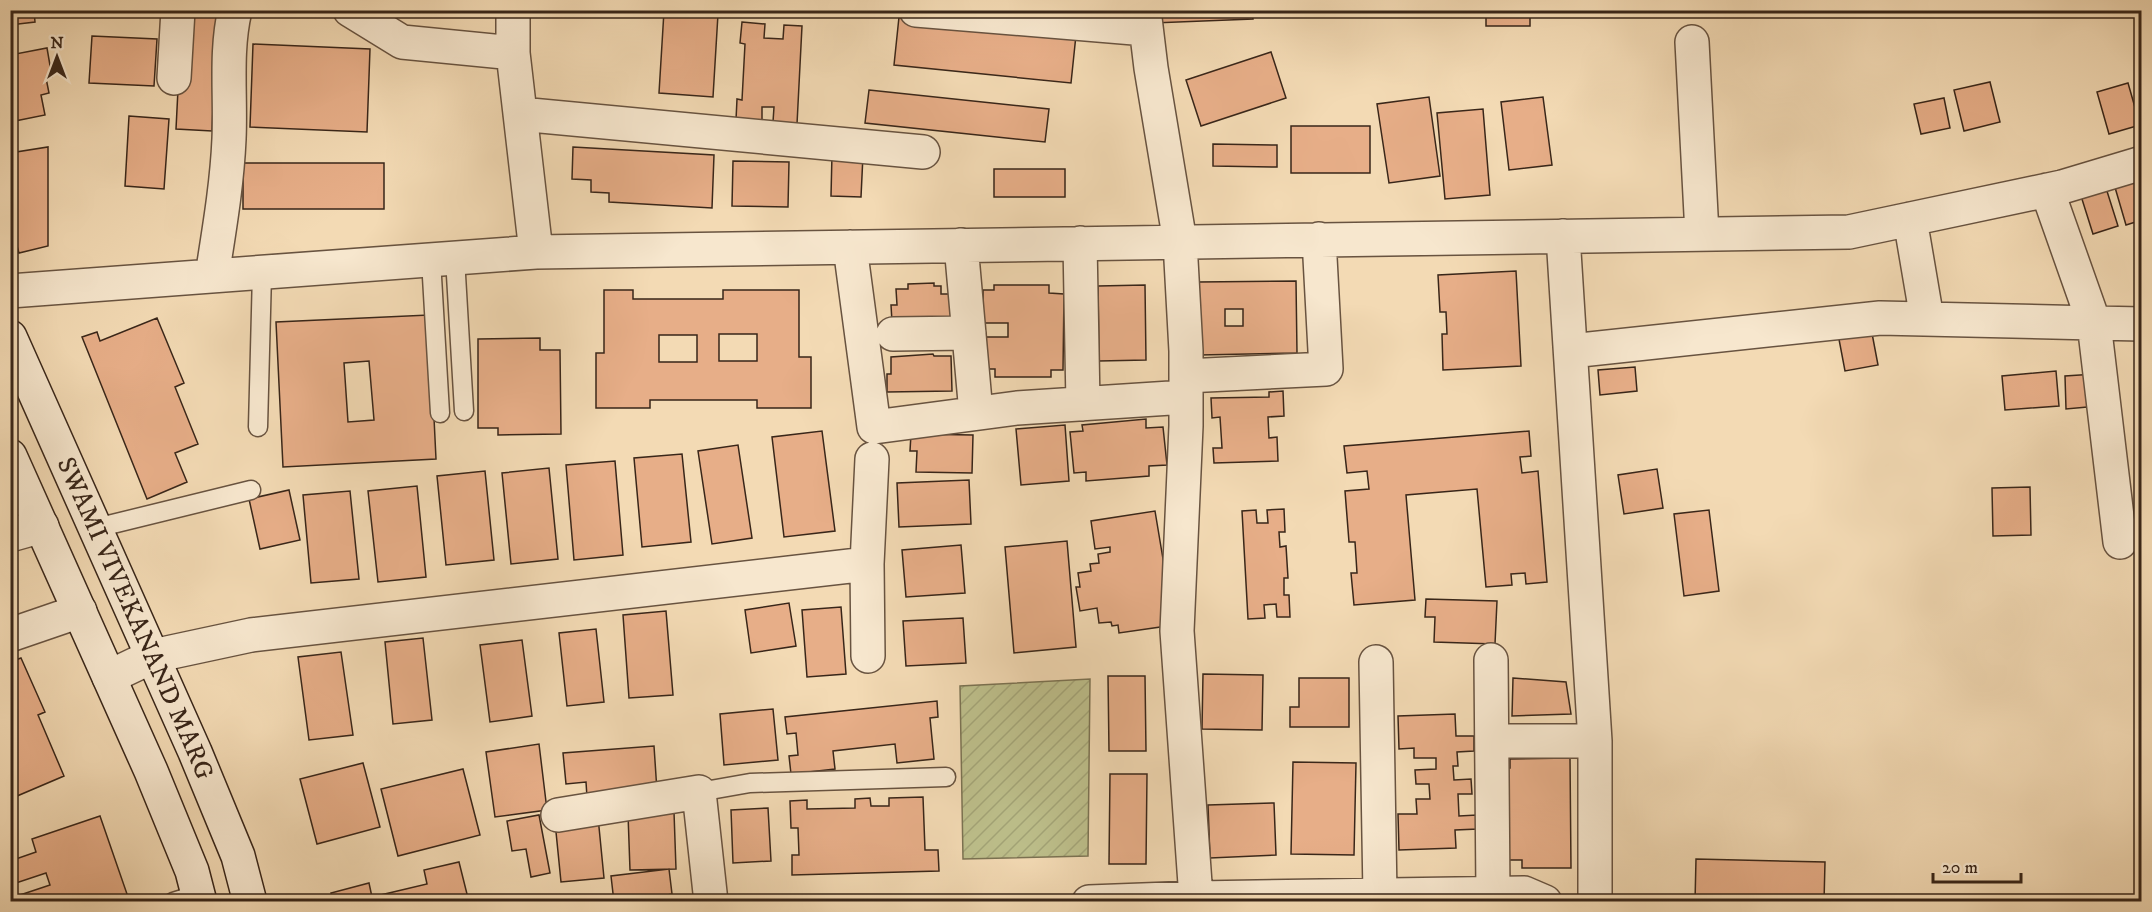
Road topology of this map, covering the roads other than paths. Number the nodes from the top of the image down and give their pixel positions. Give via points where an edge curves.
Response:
1 (178, 10) edge
2 (235, 10) edge
3 (350, 10) edge
4 (513, 10) edge
5 (916, 10) edge
6 (1145, 20) edge
7 (1692, 42) dead end
8 (513, 53) junction
9 (174, 78) dead end
10 (520, 114) junction
11 (923, 152) dead end
12 (2142, 163) edge
13 (2047, 190) junction
14 (1910, 219) junction
15 (1702, 234) junction
16 (1563, 236) junction
17 (1319, 239) junction
18 (1180, 242) junction
19 (1080, 243) junction
20 (961, 245) junction
21 (850, 247) junction
22 (536, 252) junction
23 (443, 259) junction
24 (262, 273) junction
25 (212, 276) junction
26 (10, 291) edge
27 (1927, 319) junction
28 (2094, 323) junction
29 (2142, 324) edge
30 (969, 333) junction
31 (893, 334) dead end
32 (10, 337) edge
33 (1571, 351) junction
34 (1186, 386) junction
35 (1083, 404) junction
36 (464, 411) dead end
37 (440, 413) dead end
38 (976, 413) junction
39 (258, 427) dead end
40 (10, 456) edge
41 (873, 459) dead end
42 (250, 490) dead end
43 (42, 526) junction
44 (96, 528) junction
45 (10, 535) edge
46 (2120, 542) dead end
47 (867, 564) junction
48 (80, 611) junction
49 (10, 635) edge
50 (153, 656) junction
51 (868, 656) dead end
52 (1491, 660) dead end
53 (1376, 662) dead end
54 (109, 677) junction
55 (1492, 741) junction
56 (1595, 741) junction
57 (946, 777) dead end
58 (699, 792) junction
59 (558, 815) dead end
60 (1492, 894) junction
61 (1368, 897) edge
62 (190, 899) edge
63 (1196, 900) edge
64 (250, 902) edge
65 (711, 902) edge
66 (1089, 902) edge
67 (1545, 902) edge
68 (1594, 902) edge

1 - 9 street
2 - 25 street via 230,31 225,194
3 - 8 street via 402,42
4 - 8 street
5 - 6 street
6 - 18 street
7 - 15 street
8 - 10 street
10 - 11 street
10 - 22 street
12 - 13 street
13 - 14 street
13 - 28 street
14 - 15 street via 1849,232
14 - 27 street
15 - 16 street
16 - 17 street
16 - 33 street
17 - 18 street
17 - 34 street via 1326,369
18 - 19 street
18 - 34 street
19 - 20 street
19 - 35 street
20 - 21 street
20 - 30 street
21 - 22 street
21 - 38 street via 874,427
22 - 23 street
23 - 24 street
23 - 36 lane
23 - 37 lane
24 - 25 street
24 - 39 lane
25 - 26 street
27 - 28 street
27 - 33 street via 1880,318
28 - 29 street
28 - 46 street
30 - 31 street
30 - 38 street
32 - 44 street, SWAMI VIVEKANAND MARG
33 - 56 street
34 - 35 street
34 - 63 street via 1177,631
35 - 38 street
40 - 43 street, SWAMI VIVEKANAND MARG
41 - 47 street
42 - 44 lane
43 - 45 street
43 - 48 street, SWAMI VIVEKANAND MARG
44 - 50 street, SWAMI VIVEKANAND MARG
47 - 50 street via 251,635
47 - 51 street
48 - 49 street
48 - 54 street, SWAMI VIVEKANAND MARG
50 - 54 street
50 - 64 street, SWAMI VIVEKANAND MARG via 238,856
52 - 55 street
53 - 61 street
54 - 62 street, SWAMI VIVEKANAND MARG via 192,871
55 - 56 street
55 - 60 street
56 - 68 street
57 - 58 lane via 750,783
58 - 59 street
58 - 65 street
60 - 61 street
60 - 67 street via 1524,893
61 - 63 street
63 - 66 street

